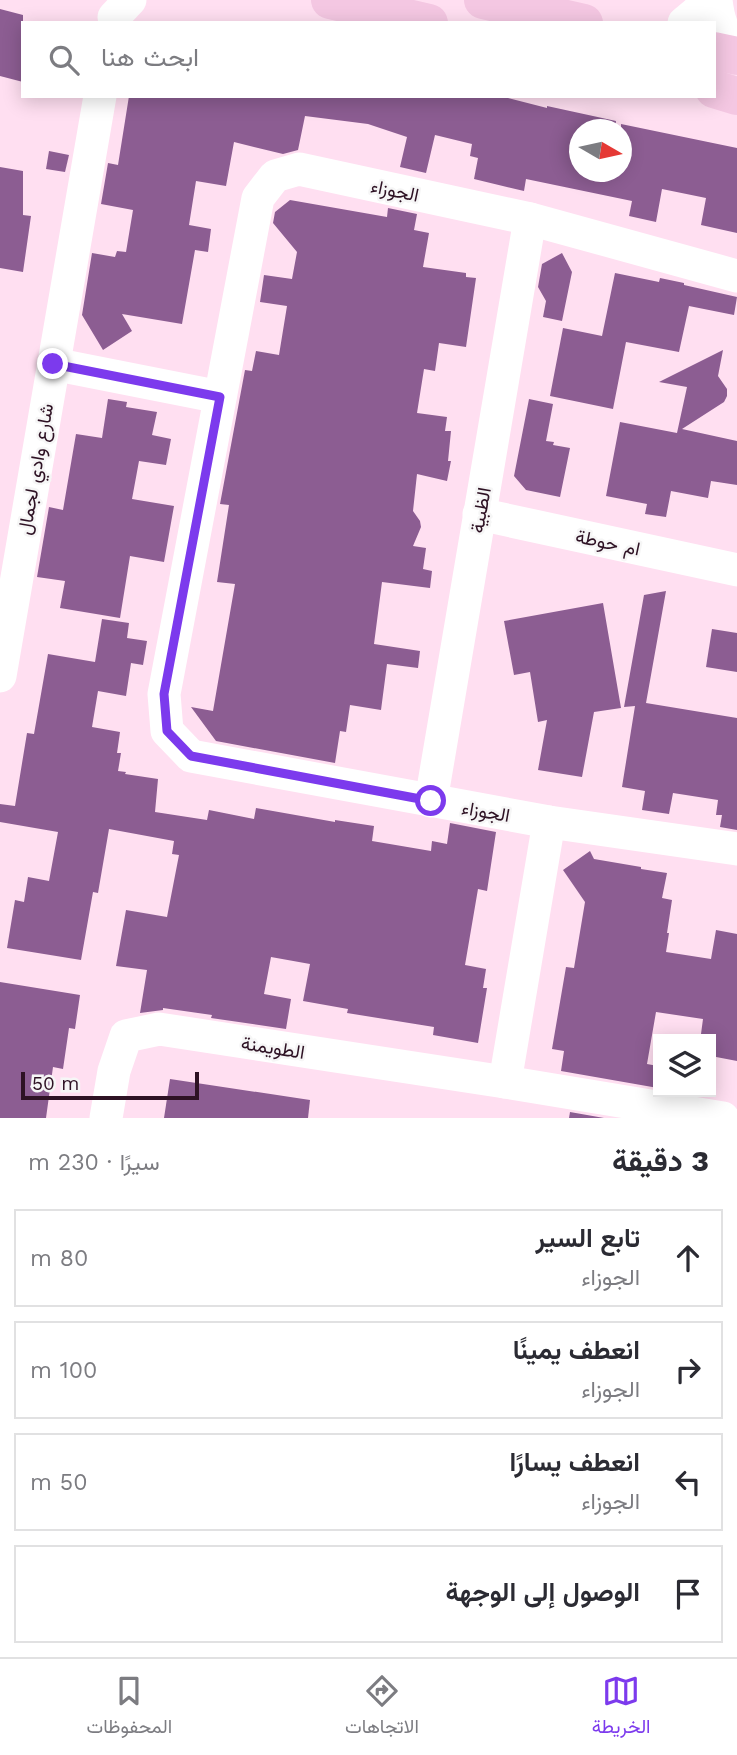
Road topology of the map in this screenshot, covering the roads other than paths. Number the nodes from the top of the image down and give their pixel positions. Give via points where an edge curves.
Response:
1 (330, 0) edge
2 (483, 0) edge
3 (708, 0) edge
4 (716, 0) edge
5 (420, 21) edge
6 (575, 21) edge
7 (686, 21) edge
8 (737, 50) edge
9 (716, 51) edge
10 (737, 56) edge
11 (716, 90) edge
12 (737, 96) edge
13 (100, 98) edge
14 (530, 219) junction
15 (737, 276) edge
16 (53, 364) junction
17 (220, 397) junction
18 (479, 514) junction
19 (737, 570) edge
20 (5, 614) edge
21 (0, 676) edge
22 (431, 801) junction
23 (549, 822) junction
24 (737, 849) edge
25 (505, 1082) junction
26 (106, 1118) edge
27 (723, 1118) edge

1 - 5 main road
2 - 6 main road
3 - 7 street
4 - 8 street via 724,33
9 - 10 main road
11 - 12 main road
13 - 16 street, شارع وادي لجمال
14 - 15 street, الجوزاء
14 - 17 street, الجوزاء via 299,169 275,176 258,198
14 - 18 street, الظبية
16 - 17 street
16 - 20 street, شارع وادي لجمال
17 - 22 street, الجوزاء via 164,694 167,731 191,756
18 - 19 street, ام حوطة
18 - 22 street, الظبية
20 - 21 street, شارع وادي لجمال
22 - 23 street, الجوزاء
23 - 24 street, الجوزاء
23 - 25 street
25 - 26 street, الطويمنة via 159,1029 126,1036
25 - 27 street, الطويمنة

